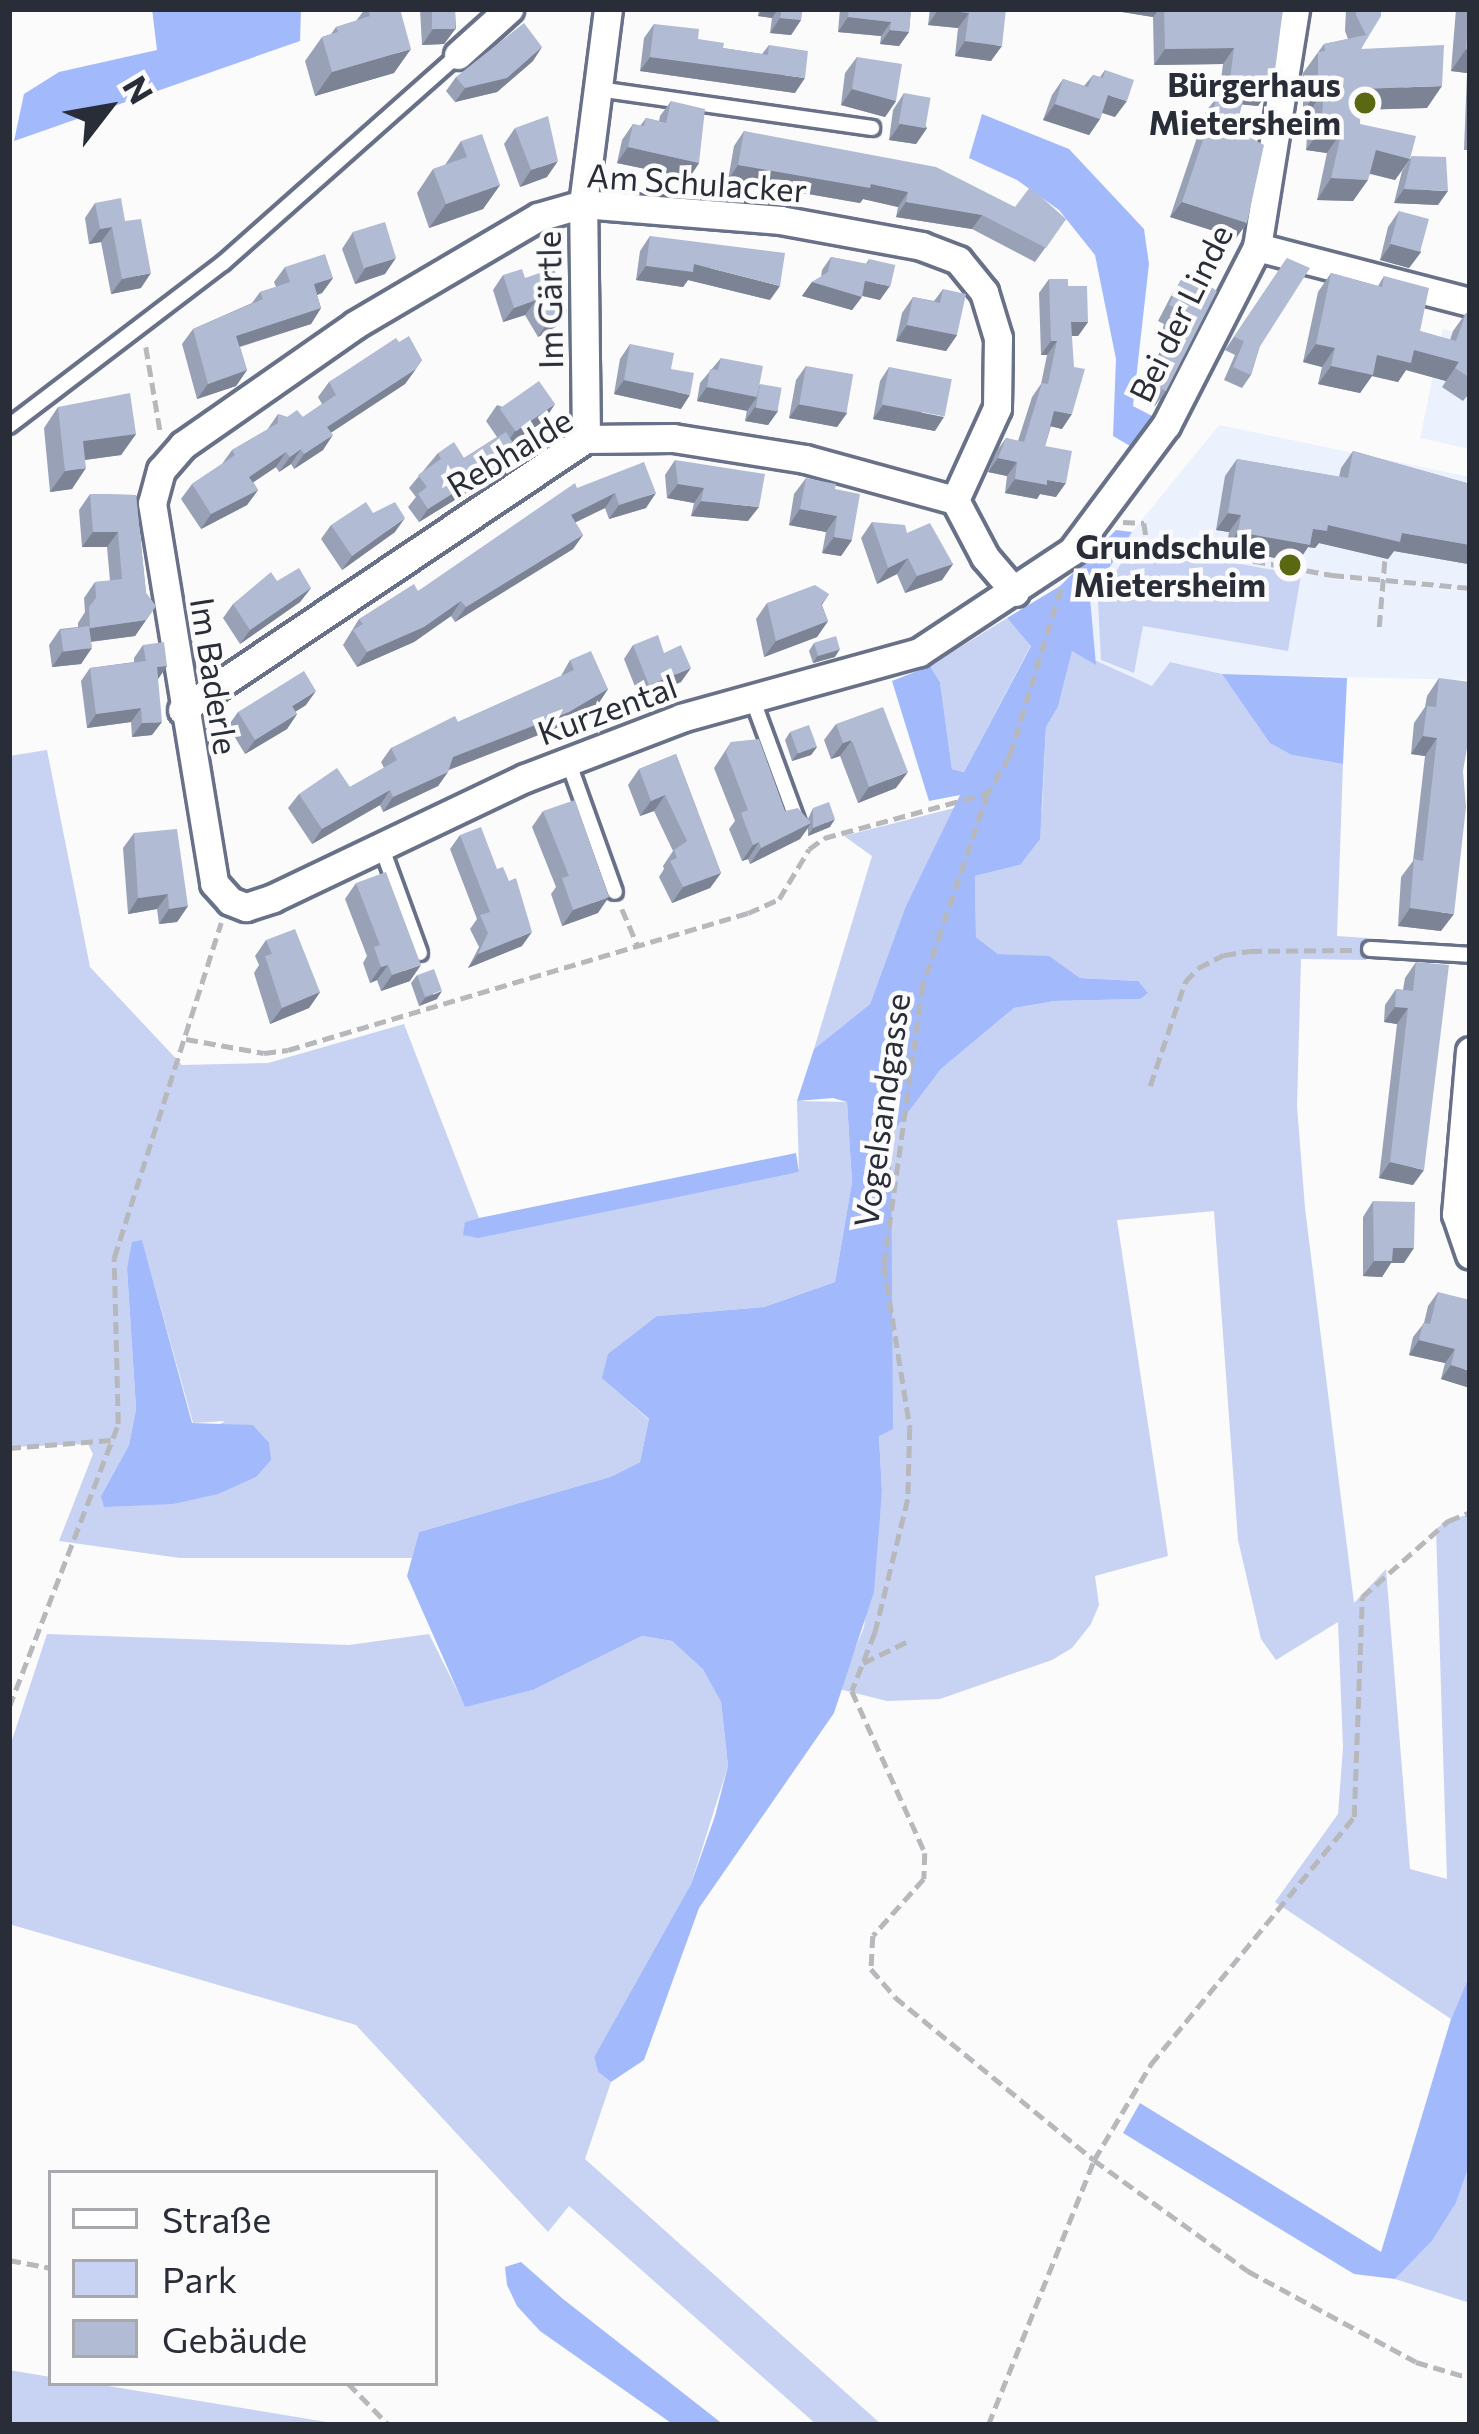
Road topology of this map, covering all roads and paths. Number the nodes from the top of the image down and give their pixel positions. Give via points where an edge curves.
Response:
1 (509, 9) edge
2 (608, 9) edge
3 (1295, 9) edge
4 (458, 55) joint
5 (598, 89) junction
6 (872, 128) dead end
7 (583, 205) junction
8 (1257, 247) junction
9 (1470, 302) edge
10 (142, 324) junction
11 (9, 426) edge
12 (586, 439) junction
13 (168, 459) junction
14 (955, 500) junction
15 (1099, 521) junction
16 (1385, 549) edge
17 (1072, 551) junction
18 (1383, 577) junction
19 (1470, 588) edge
20 (1016, 592) junction
21 (1379, 628) dead end
22 (752, 698) junction
23 (182, 710) junction
24 (568, 761) junction
25 (988, 794) junction
26 (800, 828) edge
27 (380, 843) junction
28 (615, 892) joint
29 (230, 901) junction
30 (638, 946) junction
31 (1370, 950) joint
32 (420, 953) edge
33 (1470, 955) edge
34 (439, 988) edge
35 (446, 1004) junction
36 (186, 1039) junction
37 (1470, 1052) edge
38 (1150, 1086) dead end
39 (1470, 1255) edge
40 (111, 1440) junction
41 (9, 1448) edge
42 (1470, 1512) edge
43 (906, 1642) dead end
44 (863, 1663) junction
45 (9, 1707) edge
46 (1094, 2160) junction
47 (9, 2260) edge
48 (48, 2268) edge
49 (1470, 2378) edge
50 (351, 2386) edge
51 (389, 2425) edge
52 (988, 2425) edge

1 - 4 street
2 - 5 street, Im Gärtle
3 - 8 street, Bei der Linde
4 - 10 lane via 223,263
5 - 6 lane
5 - 7 street, Im Gärtle
7 - 12 street, Im Gärtle
7 - 13 street, Am Schulacker via 538,218 355,325
7 - 14 street, Am Schulacker via 781,220 958,260 984,292 998,338 997,408
8 - 9 street
8 - 15 street, Bei der Linde via 1166,425
10 - 11 lane
10 - 13 path
12 - 14 street, Rebhalde via 674,438 805,459
12 - 23 street, Rebhalde
13 - 23 street, Im Baderle via 152,503
14 - 20 street
15 - 17 street, Bei der Linde
15 - 18 path via 1144,523 1147,542
16 - 18 path
17 - 20 street, Bei der Linde
17 - 25 path, Vogelsandgasse via 1010,756
18 - 19 path
18 - 21 path
20 - 22 street, Kurzental via 919,652
22 - 24 street, Kurzental
22 - 26 lane
23 - 29 street, Im Baderle via 214,883
24 - 27 street, Kurzental
24 - 28 lane
25 - 30 path via 824,838 779,899
25 - 44 path, Vogelsandgasse via 923,985 884,1264 910,1428 908,1498
27 - 29 street, Kurzental via 274,898 246,907
27 - 32 lane
28 - 30 path
29 - 36 path
30 - 35 path
31 - 33 lane
31 - 38 path via 1250,951 1198,968 1185,982
34 - 35 path
35 - 36 path via 288,1050
36 - 40 path via 114,1258 118,1424
37 - 39 street via 1456,1214
40 - 41 path
40 - 45 path
42 - 46 path via 1408,1553 1357,1609 1354,1817 1151,2064
43 - 44 path
44 - 46 path, Vogelsandgasse via 852,1691 925,1853 924,1879 873,1936 871,1969
46 - 49 path via 1248,2271 1416,2362
46 - 52 path
47 - 48 path
50 - 51 path

